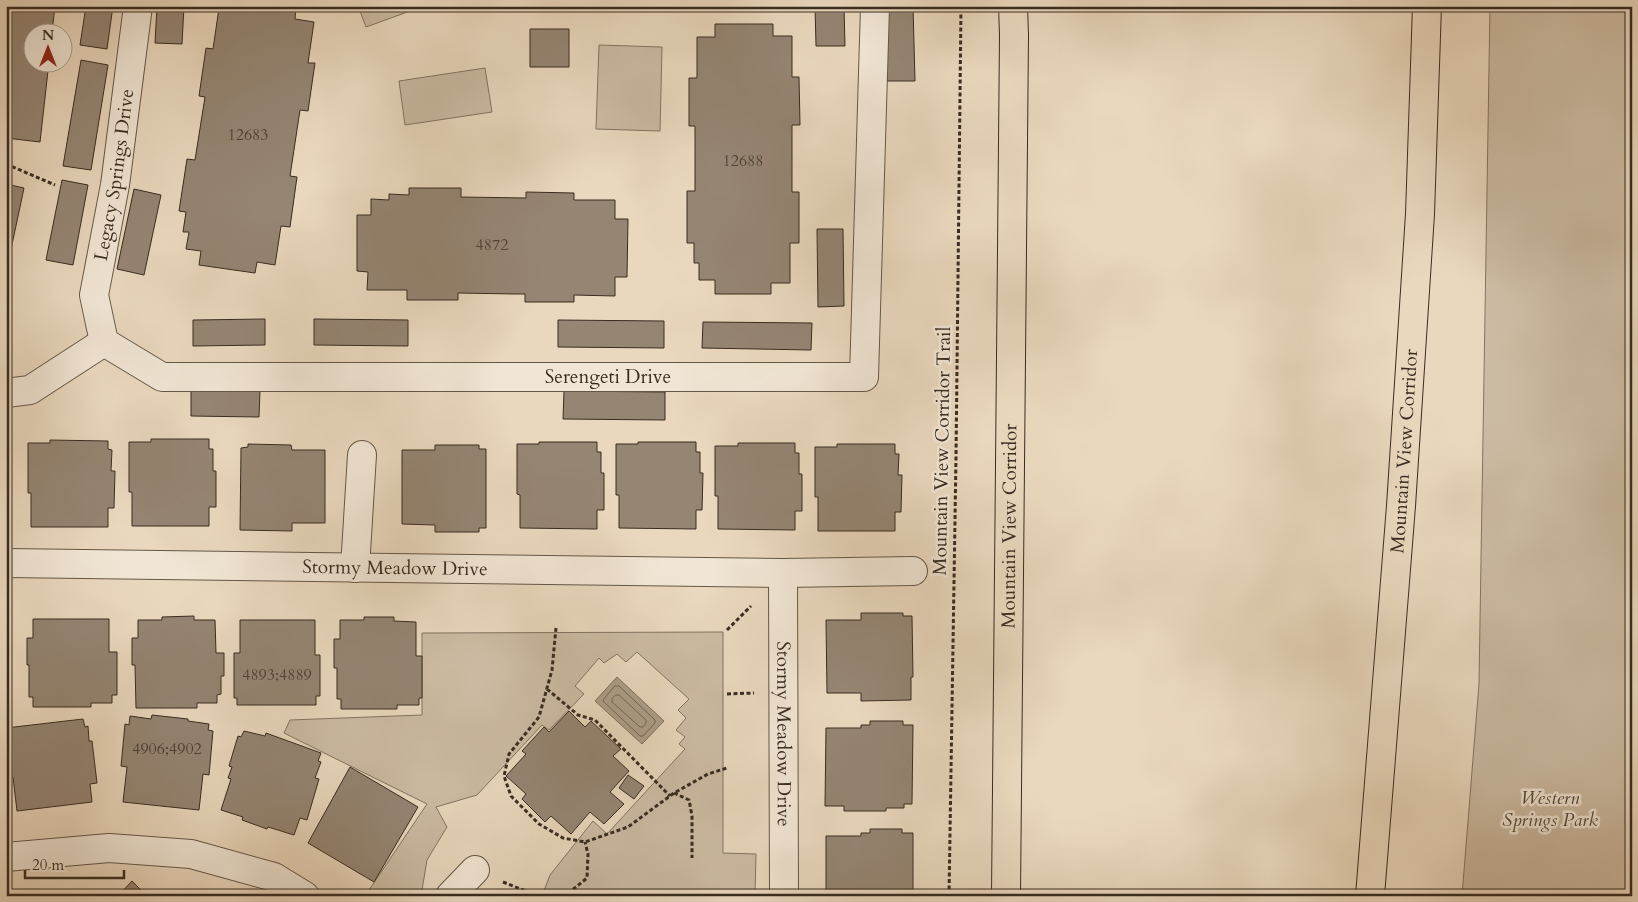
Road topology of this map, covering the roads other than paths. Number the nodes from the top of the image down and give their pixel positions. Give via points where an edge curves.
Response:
1 (138, 6) edge
2 (875, 6) edge
3 (1013, 6) edge
4 (1427, 6) edge
5 (104, 342) junction
6 (6, 393) edge
7 (362, 455) dead end
8 (6, 563) edge
9 (356, 568) junction
10 (912, 571) dead end
11 (783, 573) junction
12 (6, 856) edge
13 (475, 870) road end
14 (305, 896) edge
15 (450, 896) edge
16 (784, 896) edge
17 (1006, 896) edge
18 (1370, 896) edge

1 - 5 street, Legacy Springs Drive via 115,185 94,295
2 - 5 street, Serengeti Drive via 864,377 162,377
3 - 17 highway, Mountain View Corridor
4 - 18 highway, Mountain View Corridor via 1418,243
5 - 6 street via 30,390
7 - 9 street
8 - 9 street, Stormy Meadow Drive
9 - 11 street, Stormy Meadow Drive
10 - 11 street, Stormy Meadow Drive
11 - 16 street, Stormy Meadow Drive
12 - 14 street via 109,848 191,854 274,877
13 - 15 street

